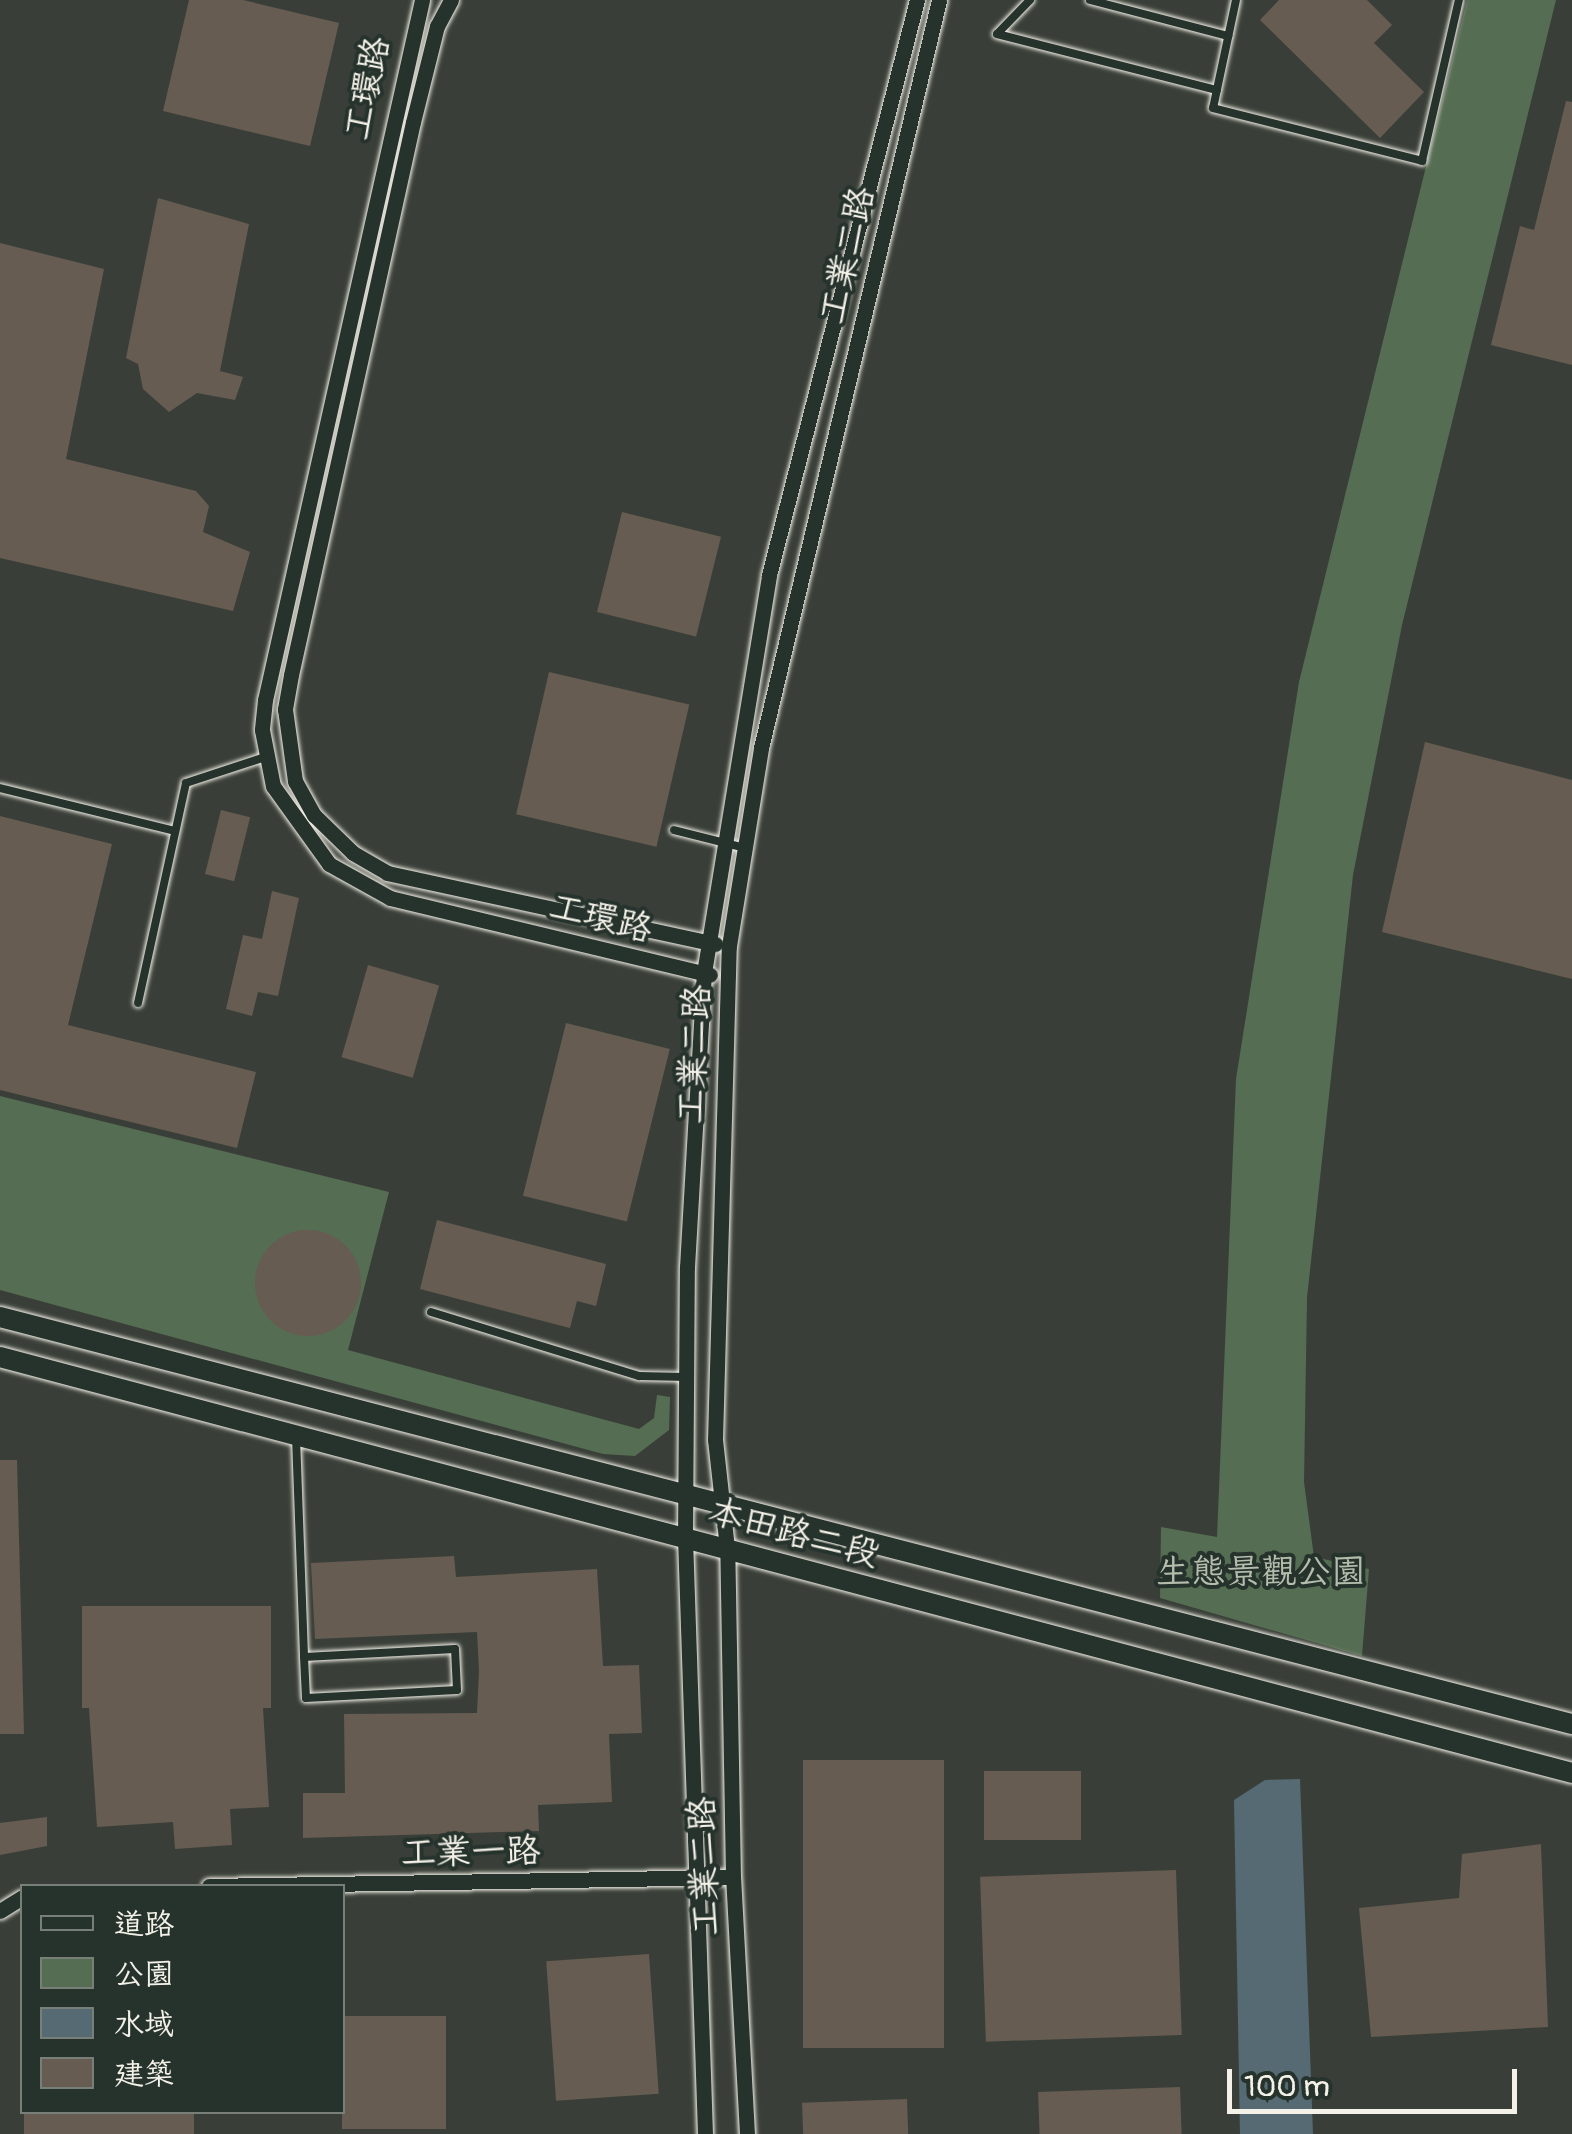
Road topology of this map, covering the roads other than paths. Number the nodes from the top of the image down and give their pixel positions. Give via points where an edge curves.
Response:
1 (422, 0) edge
2 (451, 0) edge
3 (1030, 0) edge
4 (1090, 0) edge
5 (1236, 0) edge
6 (1459, 0) edge
7 (913, 1) edge
8 (938, 4) edge
9 (414, 20) junction
10 (436, 28) junction
11 (1228, 36) junction
12 (1217, 90) junction
13 (882, 135) junction
14 (904, 142) junction
15 (380, 169) junction
16 (402, 173) junction
17 (852, 254) junction
18 (876, 260) junction
19 (347, 323) junction
20 (368, 326) junction
21 (825, 357) junction
22 (852, 365) junction
23 (327, 415) junction
24 (348, 420) junction
25 (308, 500) junction
26 (329, 504) junction
27 (785, 512) junction
28 (814, 522) junction
29 (289, 752) junction
30 (265, 757) junction
31 (0, 788) edge
32 (674, 830) dead end
33 (175, 831) junction
34 (724, 843) junction
35 (745, 848) junction
36 (467, 894) junction
37 (462, 915) junction
38 (709, 943) junction
39 (729, 946) junction
40 (704, 974) junction
41 (727, 978) junction
42 (138, 1003) dead end
43 (693, 1170) junction
44 (718, 1172) junction
45 (432, 1312) dead end
46 (0, 1317) edge
47 (0, 1357) edge
48 (686, 1377) junction
49 (296, 1432) junction
50 (686, 1494) junction
51 (722, 1504) junction
52 (685, 1538) junction
53 (727, 1548) junction
54 (304, 1658) junction
55 (1572, 1724) edge
56 (1572, 1773) edge
57 (733, 1877) junction
58 (692, 1878) junction
59 (330, 1884) edge
60 (705, 2134) edge
61 (747, 2134) edge

1 - 9 street, 工環路
2 - 10 street, 工環路
3 - 12 lane via 997,34
4 - 11 lane
5 - 11 lane
6 - 12 lane via 1422,161 1213,108
7 - 8 street
7 - 13 street, 工業二路
8 - 14 street, 工業二路
9 - 10 street, 工環路
9 - 15 street, 工環路
10 - 16 street, 工環路
11 - 12 lane
13 - 14 street
13 - 17 street, 工業二路
14 - 18 street, 工業二路
15 - 16 street, 工環路
15 - 19 street, 工環路
16 - 20 street, 工環路
17 - 18 street
17 - 21 street, 工業二路
18 - 22 street, 工業二路
19 - 20 street
19 - 23 street, 工環路
20 - 24 street, 工環路
21 - 22 street
21 - 27 street, 工業二路
22 - 28 street, 工業二路
23 - 24 street
23 - 25 street, 工環路
24 - 26 street, 工環路
25 - 26 street
25 - 30 street, 工環路 via 265,700
26 - 29 street, 工環路 via 284,709
27 - 28 street
27 - 34 street, 工業二路
28 - 35 street, 工業二路
29 - 30 street
29 - 36 street, 工環路 via 295,781 314,815 353,853 387,873
30 - 33 lane via 186,783
30 - 37 street, 工環路 via 287,812 330,864 390,898
31 - 33 lane
32 - 34 lane
33 - 42 lane
34 - 35 lane
34 - 38 street, 工業二路
35 - 39 street, 工業二路
36 - 37 street
36 - 38 street, 工環路
37 - 40 street, 工環路
38 - 39 street, 工環路
38 - 40 street, 工業二路
39 - 41 street, 工業二路
40 - 41 street, 工環路
40 - 43 street, 工業二路
41 - 44 street, 工業二路
43 - 44 street
43 - 48 street, 工業二路
44 - 51 street, 工業二路 via 715,1440
45 - 48 lane via 639,1376
46 - 50 street, 本田路二段
47 - 49 street, 本田路二段
48 - 50 street, 工業二路
49 - 52 street, 本田路二段
49 - 54 lane
50 - 51 street, 本田路二段
50 - 52 street, 工業二路
51 - 53 street, 工業二路
51 - 55 street, 本田路二段
52 - 53 street, 本田路二段
52 - 58 street, 工業二路
53 - 56 street, 本田路二段
53 - 57 street, 工業二路
54 - 54 lane via 306,1698 457,1690 456,1649
57 - 58 street, 工業一路
57 - 61 street, 工業二路
58 - 59 street, 工業一路
58 - 60 street, 工業二路

